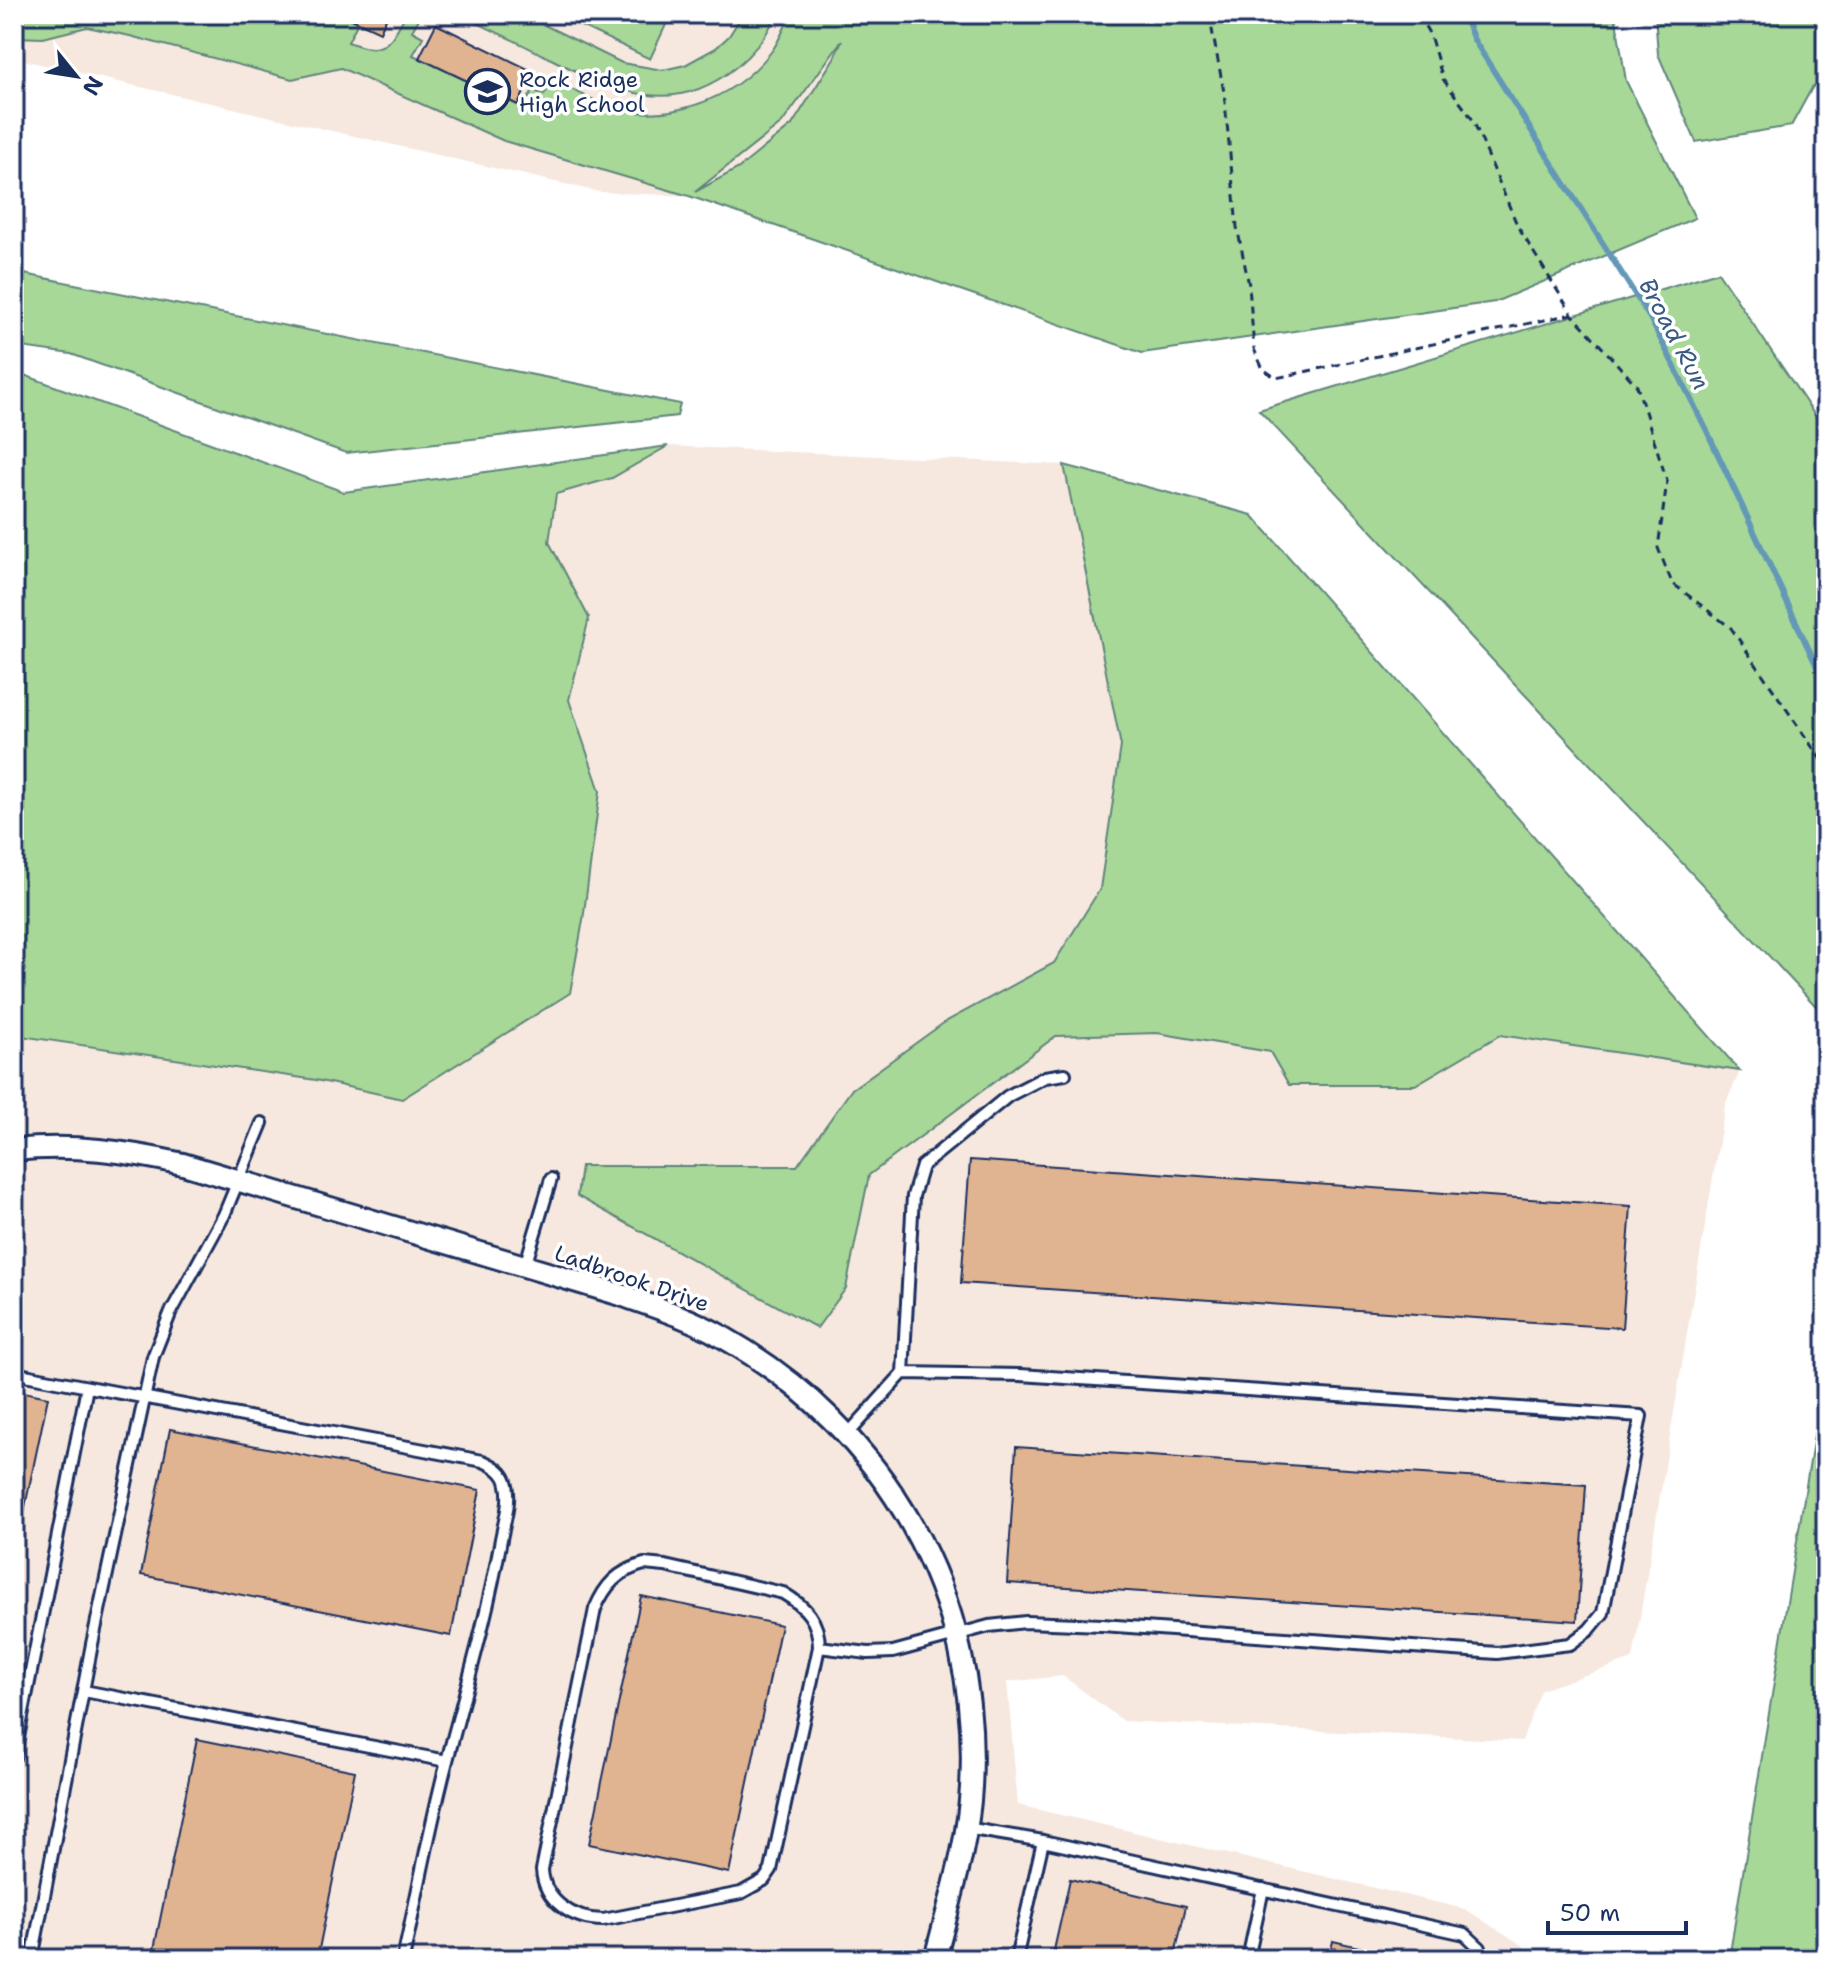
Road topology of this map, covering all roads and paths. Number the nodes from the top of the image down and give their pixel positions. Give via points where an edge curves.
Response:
1 (1209, 14) edge
2 (1418, 14) edge
3 (1572, 314) junction
4 (1826, 767) edge
5 (1065, 1074) dead end
6 (262, 1123) dead end
7 (14, 1150) edge
8 (551, 1179) dead end
9 (238, 1180) junction
10 (525, 1266) junction
11 (14, 1373) edge
12 (903, 1373) junction
13 (87, 1387) junction
14 (143, 1397) junction
15 (848, 1434) junction
16 (958, 1635) junction
17 (819, 1647) junction
18 (84, 1691) junction
19 (14, 1758) edge
20 (447, 1761) junction
21 (966, 1828) junction
22 (1043, 1841) junction
23 (1263, 1889) junction
24 (14, 1952) edge
25 (32, 1958) edge
26 (47, 1959) edge
27 (403, 1959) edge
28 (935, 1959) edge
29 (1016, 1959) edge
30 (1248, 1959) edge
31 (1482, 1959) edge

1 - 3 path via 1224,92 1254,349 1263,369 1276,378
2 - 3 path via 1443,79 1473,120 1518,227
3 - 4 path via 1637,386 1667,481 1658,548 1672,583 1731,628
5 - 12 lane via 1045,1077 1008,1096 922,1166 913,1196
6 - 9 lane
7 - 9 street, Ladbrook Drive via 109,1149
8 - 10 lane
9 - 10 street, Ladbrook Drive
9 - 14 lane via 161,1332
10 - 15 street, Ladbrook Drive via 621,1295 721,1336 787,1378
11 - 13 lane
12 - 15 lane
12 - 16 lane via 1034,1376 1641,1416 1603,1613 1570,1644 1497,1653 1026,1622
13 - 14 lane
13 - 19 lane
14 - 18 lane
14 - 20 lane via 483,1461 503,1475 508,1499 496,1569
15 - 16 street, Ladbrook Drive via 918,1531
16 - 17 lane via 893,1652
16 - 21 street, Ladbrook Drive via 971,1737
17 - 17 lane via 815,1621 783,1593 644,1564 614,1578 595,1609 542,1870 551,1896 576,1916 603,1920 741,1893 764,1880 771,1870
18 - 20 lane
18 - 25 lane
20 - 27 lane
21 - 22 lane
21 - 28 street, Ladbrook Drive
22 - 23 lane
22 - 29 lane
23 - 30 lane
23 - 31 lane via 1465,1934 1480,1948
24 - 25 lane
25 - 26 lane

